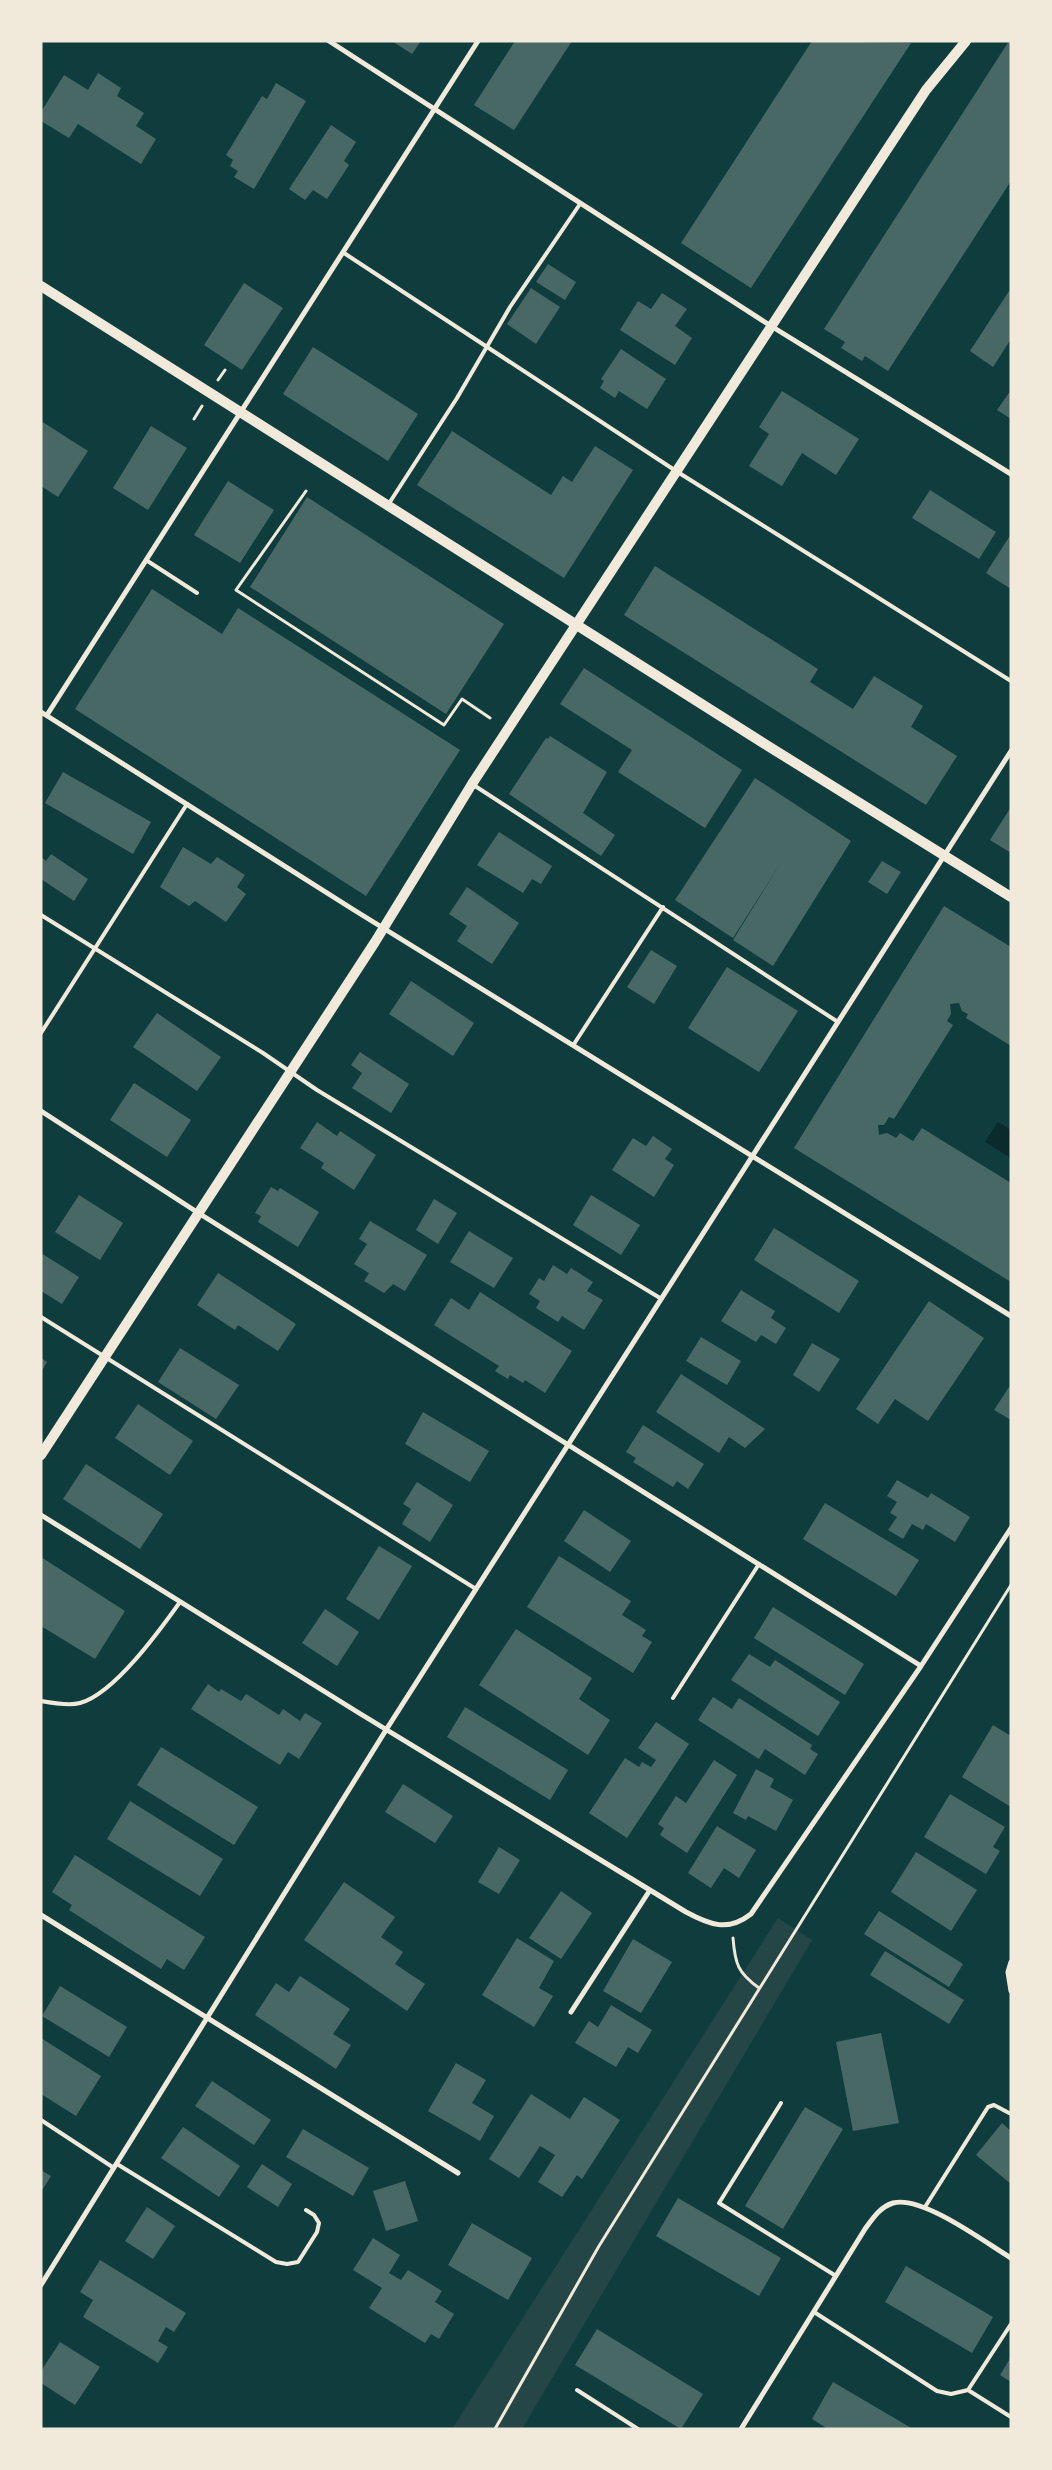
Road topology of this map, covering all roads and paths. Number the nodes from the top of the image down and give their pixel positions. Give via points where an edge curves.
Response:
1 (329, 41) edge
2 (478, 41) edge
3 (965, 41) edge
4 (435, 108) junction
5 (580, 204) junction
6 (344, 253) junction
7 (41, 286) edge
8 (771, 326) junction
9 (486, 347) junction
10 (242, 412) junction
11 (676, 471) junction
12 (1011, 474) edge
13 (306, 491) dead end
14 (388, 505) junction
15 (146, 560) junction
16 (197, 593) dead end
17 (576, 625) junction
18 (1011, 681) edge
19 (41, 712) edge
20 (47, 715) junction
21 (490, 718) dead end
22 (1011, 751) edge
23 (472, 784) junction
24 (187, 804) junction
25 (943, 855) junction
26 (1011, 897) edge
27 (663, 907) junction
28 (41, 915) edge
29 (384, 928) junction
30 (95, 949) junction
31 (838, 1022) junction
32 (41, 1033) edge
33 (574, 1044) junction
34 (290, 1072) junction
35 (41, 1111) edge
36 (752, 1156) junction
37 (200, 1214) junction
38 (660, 1298) junction
39 (1011, 1316) edge
40 (41, 1317) edge
41 (105, 1357) junction
42 (568, 1445) junction
43 (41, 1455) edge
44 (41, 1515) edge
45 (1011, 1528) edge
46 (759, 1564) junction
47 (1011, 1585) edge
48 (476, 1588) junction
49 (180, 1602) junction
50 (921, 1666) junction
51 (673, 1698) dead end
52 (41, 1701) edge
53 (386, 1730) junction
54 (650, 1890) junction
55 (41, 1915) edge
56 (731, 1925) junction
57 (1011, 1962) edge
58 (759, 1988) junction
59 (1011, 1992) edge
60 (571, 2012) dead end
61 (208, 2018) junction
62 (781, 2103) dead end
63 (1011, 2114) edge
64 (41, 2120) edge
65 (116, 2166) junction
66 (458, 2173) dead end
67 (925, 2207) junction
68 (306, 2210) dead end
69 (1011, 2258) edge
70 (836, 2276) junction
71 (41, 2285) edge
72 (814, 2312) junction
73 (1011, 2324) edge
74 (577, 2390) dead end
75 (968, 2390) junction
76 (1011, 2417) edge
77 (495, 2429) edge
78 (638, 2429) edge
79 (741, 2429) edge

1 - 4 street
2 - 4 street
3 - 8 main road via 926,90
4 - 5 street
4 - 6 street
5 - 8 street
5 - 9 lane
6 - 9 lane
6 - 10 street
7 - 10 main road
8 - 11 main road
8 - 12 street
9 - 11 lane
9 - 14 lane
10 - 14 main road
10 - 15 street
11 - 17 main road
11 - 18 lane
13 - 21 path via 236,590 444,725 462,700
14 - 17 main road
15 - 16 lane
15 - 20 street
17 - 23 main road
17 - 25 main road
19 - 20 street
20 - 24 street
22 - 25 street
23 - 27 lane
23 - 29 main road
24 - 29 street
24 - 30 lane
25 - 26 main road
25 - 31 street
27 - 31 lane
27 - 33 lane
28 - 30 lane
29 - 33 street
29 - 34 main road
30 - 32 lane
30 - 34 lane
31 - 36 street
33 - 36 street
34 - 37 main road
34 - 38 lane
35 - 37 street
36 - 38 street
36 - 39 street
37 - 41 main road
37 - 42 street
38 - 42 street
40 - 41 lane
41 - 43 main road
41 - 48 lane
42 - 46 street
42 - 48 street
44 - 49 street
45 - 50 street
46 - 50 street
46 - 51 lane
47 - 58 path
48 - 53 street
49 - 52 lane via 146,1649 108,1686 80,1703
49 - 53 street
50 - 56 street via 751,1914
53 - 54 street
53 - 61 street
54 - 56 street via 708,1924
54 - 60 street
55 - 61 street
56 - 58 path via 735,1960 743,1977
57 - 59 street via 1008,1972
58 - 77 path via 599,2246
61 - 65 street
61 - 66 street
62 - 70 lane via 719,2203
63 - 67 lane via 994,2104 988,2107
64 - 65 lane
65 - 68 lane via 276,2262 298,2262 317,2232 319,2223
65 - 71 street
67 - 69 street
67 - 70 street via 903,2202 880,2210
70 - 72 street
72 - 75 lane via 937,2390 951,2394
72 - 79 street
73 - 75 lane
74 - 78 lane
75 - 76 lane

